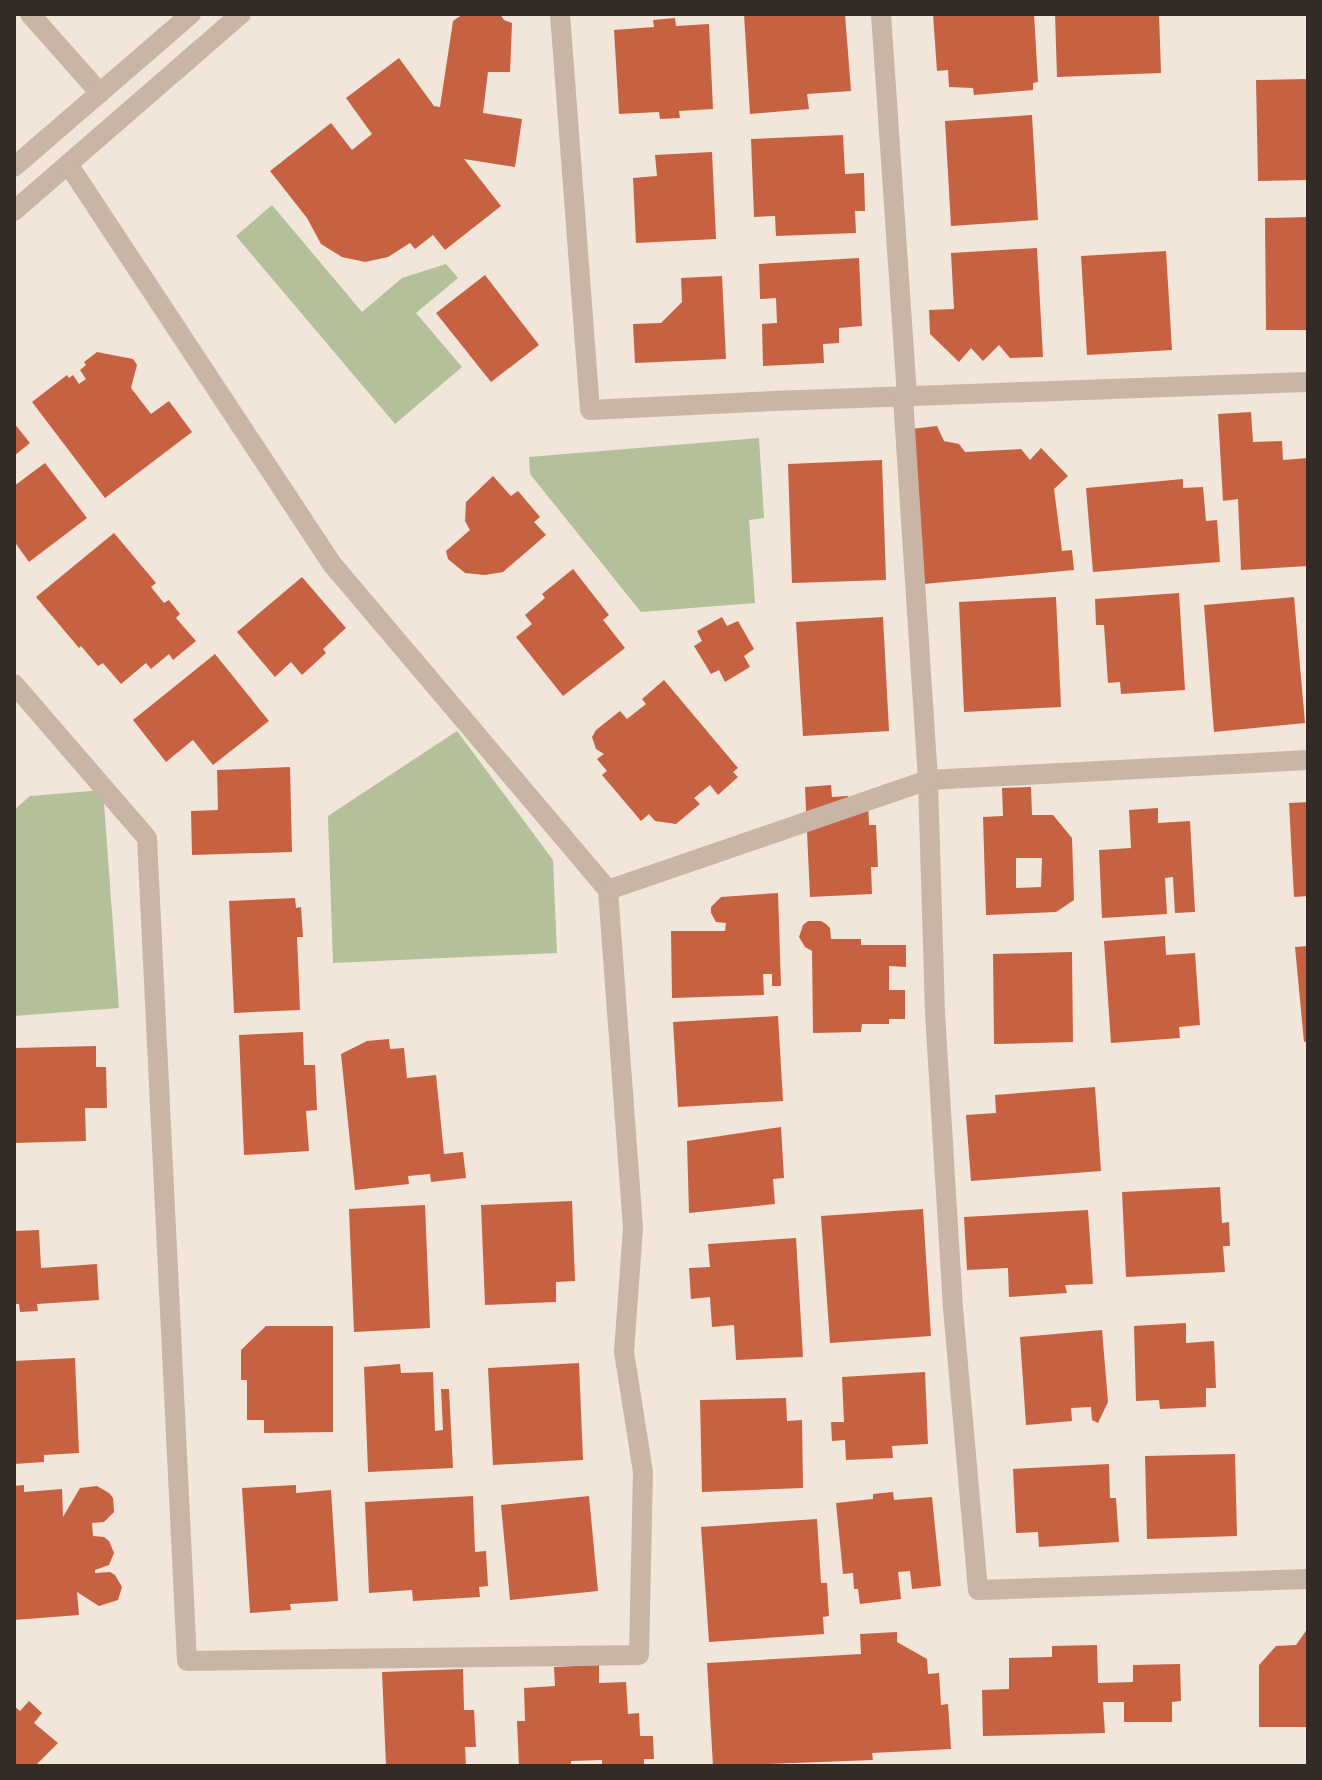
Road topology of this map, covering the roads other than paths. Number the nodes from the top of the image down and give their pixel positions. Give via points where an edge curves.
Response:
1 (30, 14) edge
2 (191, 14) edge
3 (241, 14) edge
4 (560, 14) edge
5 (881, 14) edge
6 (100, 93) junction
7 (68, 164) junction
8 (14, 167) edge
9 (14, 211) edge
10 (1308, 382) edge
11 (907, 396) junction
12 (14, 684) edge
13 (1308, 760) edge
14 (928, 780) junction
15 (608, 890) junction
16 (1308, 1579) edge

1 - 6 street
2 - 6 street
3 - 7 street
4 - 11 street via 590,410
5 - 11 street
6 - 8 street
7 - 9 street
7 - 15 street via 332,564
10 - 11 street
11 - 14 street via 903,398
12 - 15 street via 147,838 187,1661 639,1655 643,1472 624,1352 633,1228
13 - 14 street
14 - 15 street
14 - 16 street via 935,1013 953,1308 978,1590

